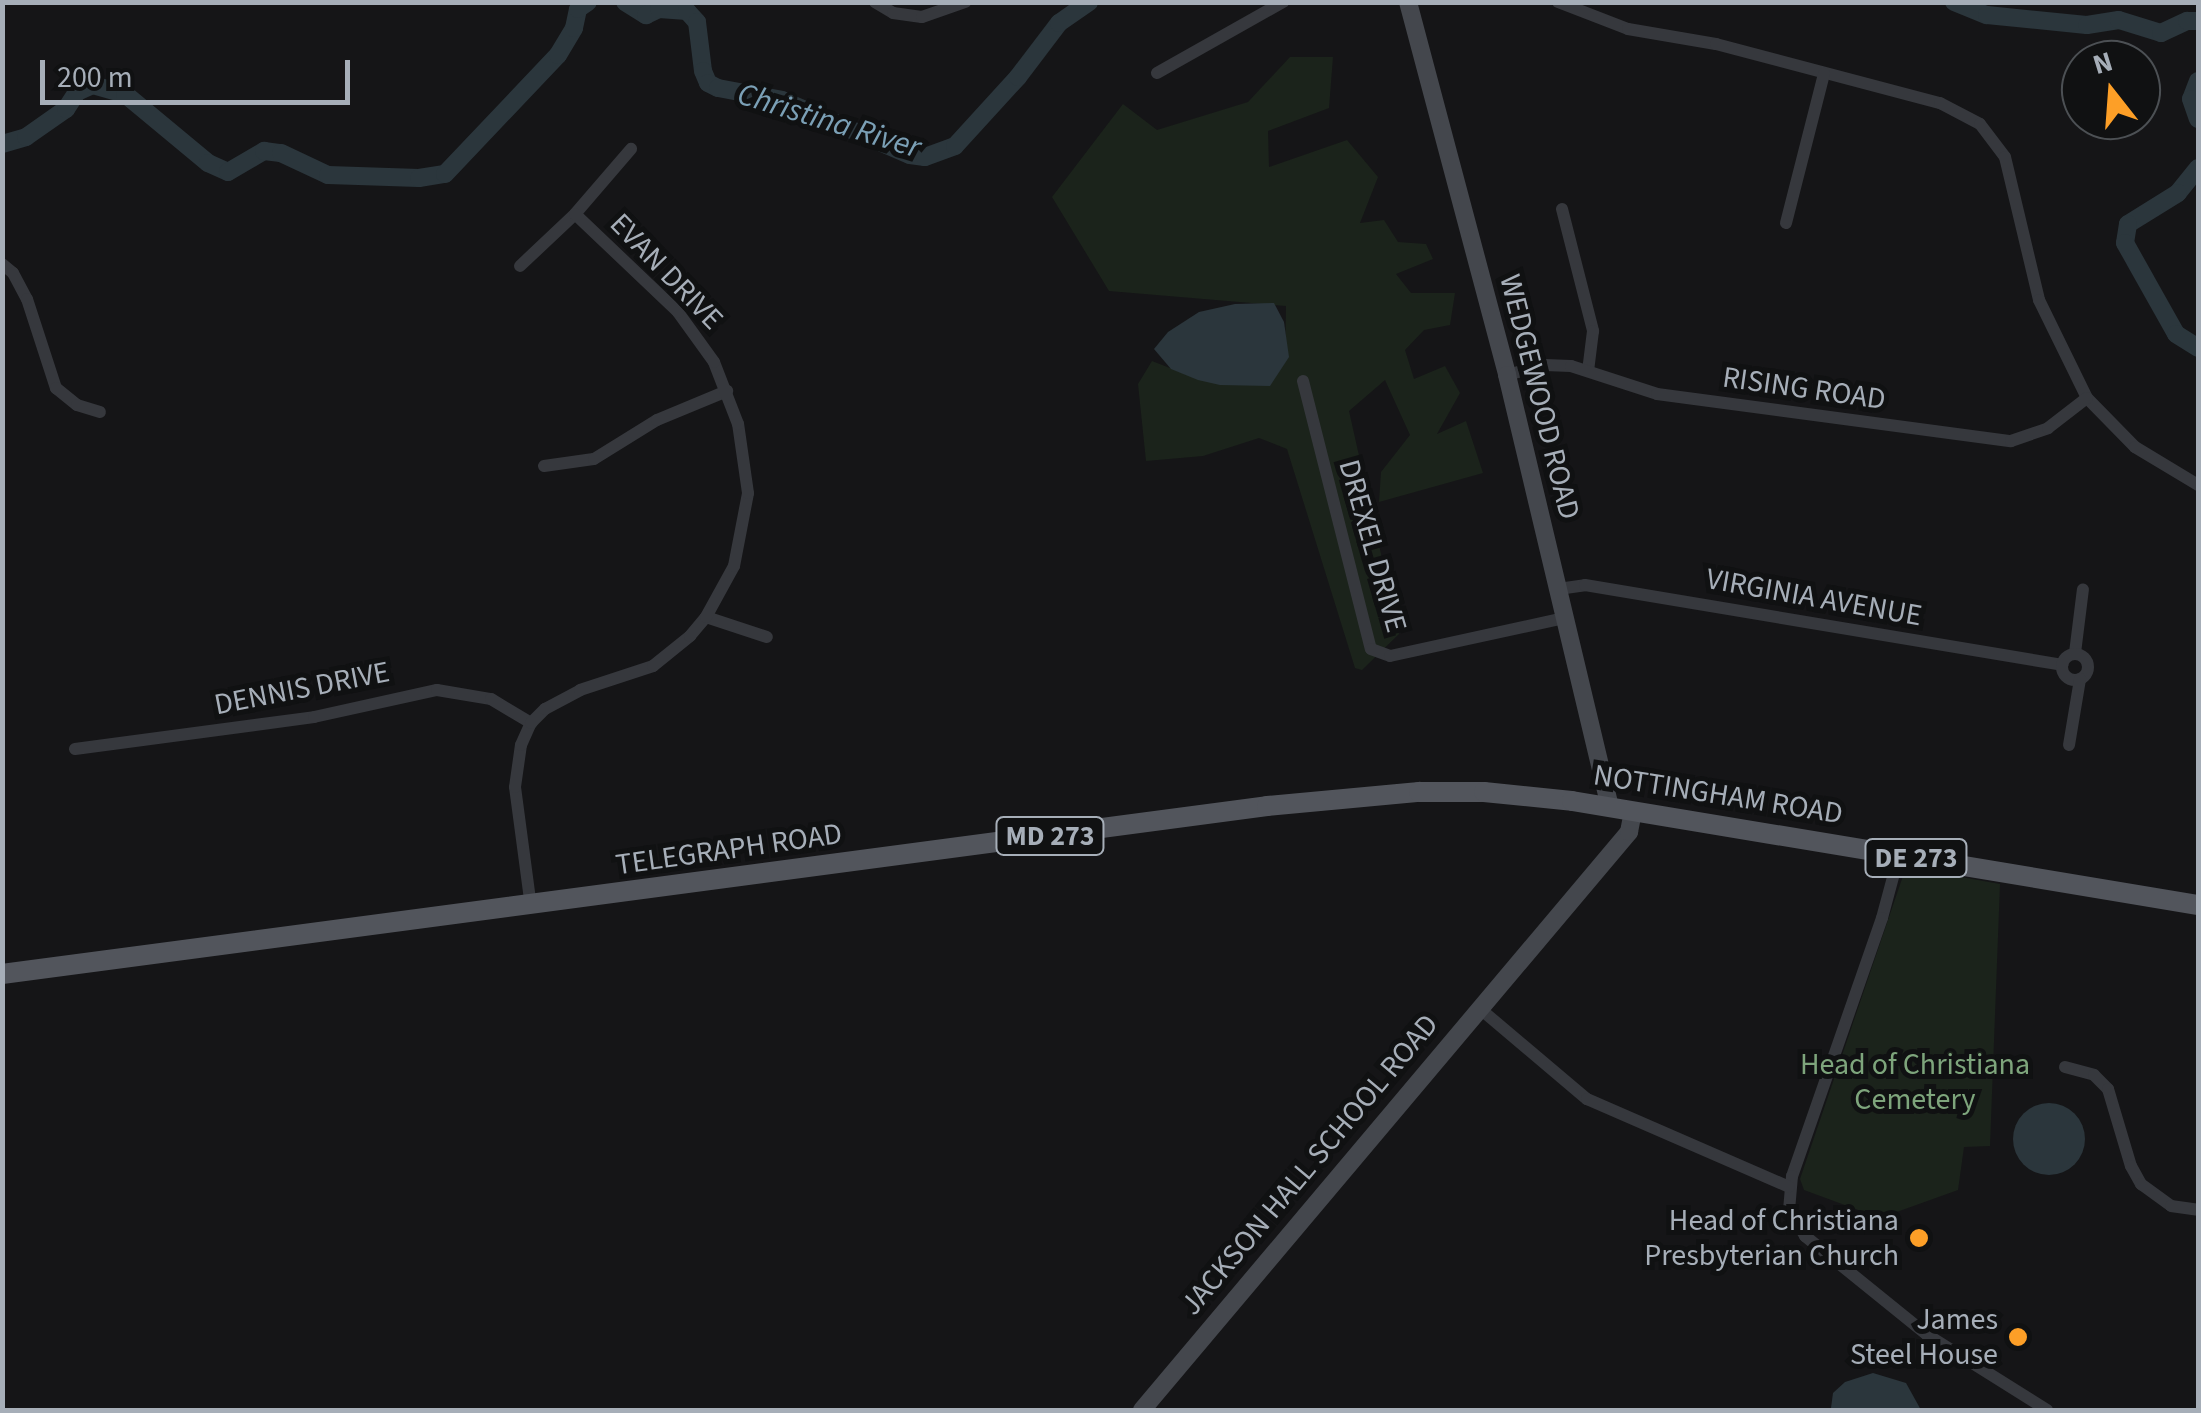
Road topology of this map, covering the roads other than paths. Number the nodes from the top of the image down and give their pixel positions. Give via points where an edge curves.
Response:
1 (875, 2) edge
2 (965, 2) edge
3 (1283, 2) edge
4 (1408, 2) edge
5 (1558, 2) edge
6 (1157, 73) dead end
7 (1824, 74) junction
8 (631, 149) dead end
9 (1562, 208) dead end
10 (575, 214) junction
11 (1786, 223) dead end
12 (2, 264) edge
13 (520, 266) dead end
14 (1588, 371) junction
15 (1507, 376) junction
16 (1302, 381) dead end
17 (727, 391) junction
18 (2087, 398) junction
19 (100, 412) dead end
20 (544, 466) dead end
21 (2198, 485) edge
22 (1558, 590) junction
23 (2083, 590) dead end
24 (706, 617) junction
25 (1565, 618) junction
26 (767, 637) dead end
27 (2075, 653) junction
28 (2062, 666) junction
29 (2080, 679) junction
30 (532, 724) junction
31 (2069, 745) dead end
32 (74, 748) dead end
33 (1464, 792) joint
34 (1610, 808) junction
35 (1633, 811) junction
36 (1900, 855) junction
37 (2198, 905) edge
38 (531, 907) junction
39 (2, 974) edge
40 (1478, 1007) junction
41 (2065, 1067) dead end
42 (1789, 1187) junction
43 (2198, 1210) edge
44 (1142, 1410) edge
45 (2047, 1410) edge

1 - 2 street via 922,17
3 - 6 street
4 - 15 street, WEDGEWOOD ROAD
5 - 7 street via 1604,23
7 - 11 street
7 - 18 street via 1940,104 1993,137 2011,174 2046,320
8 - 10 street
9 - 14 street via 1593,330
10 - 13 street
10 - 17 street, EVAN DRIVE via 678,312
12 - 19 street via 27,300 56,388
14 - 15 street, RISING ROAD via 1558,364
14 - 18 street, RISING ROAD via 1672,396 1996,441 2036,435
15 - 22 street, WEDGEWOOD ROAD
16 - 25 street, DREXEL DRIVE via 1372,649 1390,656
17 - 20 street via 657,420 594,459
17 - 24 street, EVAN DRIVE via 744,452 747,510 734,566
18 - 21 street via 2135,447
22 - 25 street, WEDGEWOOD ROAD
22 - 28 street, VIRGINIA AVENUE via 1584,585
23 - 27 street
24 - 26 street
24 - 30 street, EVAN DRIVE via 652,666 580,690
25 - 34 street, WEDGEWOOD ROAD
27 - 28 street
27 - 29 street via 2088,664
28 - 29 street, VIRGINIA AVENUE via 2067,677
29 - 31 street
30 - 32 street, DENNIS DRIVE via 491,698 437,690 300,719
30 - 38 street via 515,786
33 - 34 main road, NOTTINGHAM ROAD / DE 273
33 - 38 main road, TELEGRAPH ROAD / MD 273 via 1285,804
34 - 35 main road, NOTTINGHAM ROAD / DE 273
35 - 36 main road, NOTTINGHAM ROAD / DE 273
35 - 40 street, JACKSON HALL SCHOOL ROAD via 1629,832
36 - 37 main road, NOTTINGHAM ROAD / DE 273
36 - 42 street
38 - 39 main road, TELEGRAPH ROAD / MD 273
40 - 42 street via 1586,1099
40 - 44 street, JACKSON HALL SCHOOL ROAD
41 - 43 street via 2094,1075 2108,1089 2141,1184 2171,1206
42 - 45 street via 1792,1217 1815,1245 1956,1356

